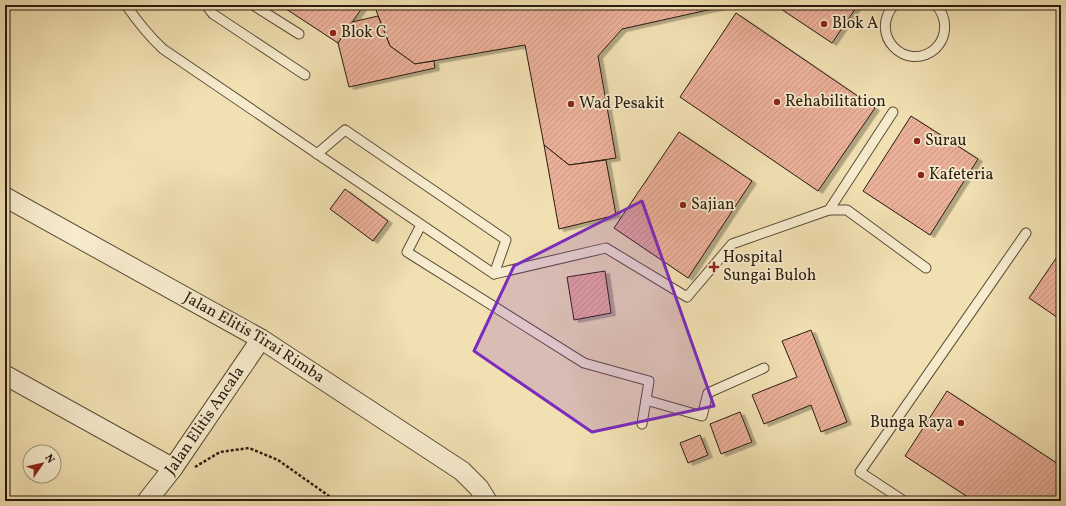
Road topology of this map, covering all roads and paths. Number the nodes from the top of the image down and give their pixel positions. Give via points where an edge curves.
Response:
1 (126, 5) edge
2 (206, 5) edge
3 (253, 5) edge
4 (894, 5) edge
5 (936, 5) edge
6 (299, 34) dead end
7 (305, 74) dead end
8 (893, 112) dead end
9 (317, 154) junction
10 (5, 197) edge
11 (829, 210) junction
12 (421, 225) junction
13 (1026, 233) dead end
14 (926, 268) dead end
15 (494, 274) junction
16 (261, 339) junction
17 (764, 368) dead end
18 (5, 375) edge
19 (646, 400) junction
20 (642, 424) dead end
21 (173, 468) junction
22 (146, 501) edge
23 (336, 501) edge
24 (487, 501) edge
25 (904, 501) edge

1 - 9 lane via 163,49
2 - 7 lane via 213,14
3 - 6 lane
4 - 5 lane via 885,20 888,40 902,54 922,56 938,46 943,37 944,17
8 - 11 lane
9 - 12 lane
9 - 15 lane via 346,130 506,240
10 - 16 street, Jalan Elitis Tirai Rimba
11 - 14 lane via 847,210
11 - 15 lane via 732,244 687,298 606,248
12 - 15 lane
12 - 19 lane via 407,252 584,363 649,380
13 - 25 lane via 860,472
16 - 21 street, Jalan Elitis Ancala
16 - 24 street, Jalan Elitis Tirai Rimba via 462,471 479,488
17 - 19 lane via 708,393 702,416
18 - 21 street
19 - 20 lane
21 - 22 street, Jalan Elitis Ancala
21 - 23 path via 193,468 220,452 249,448 278,460

